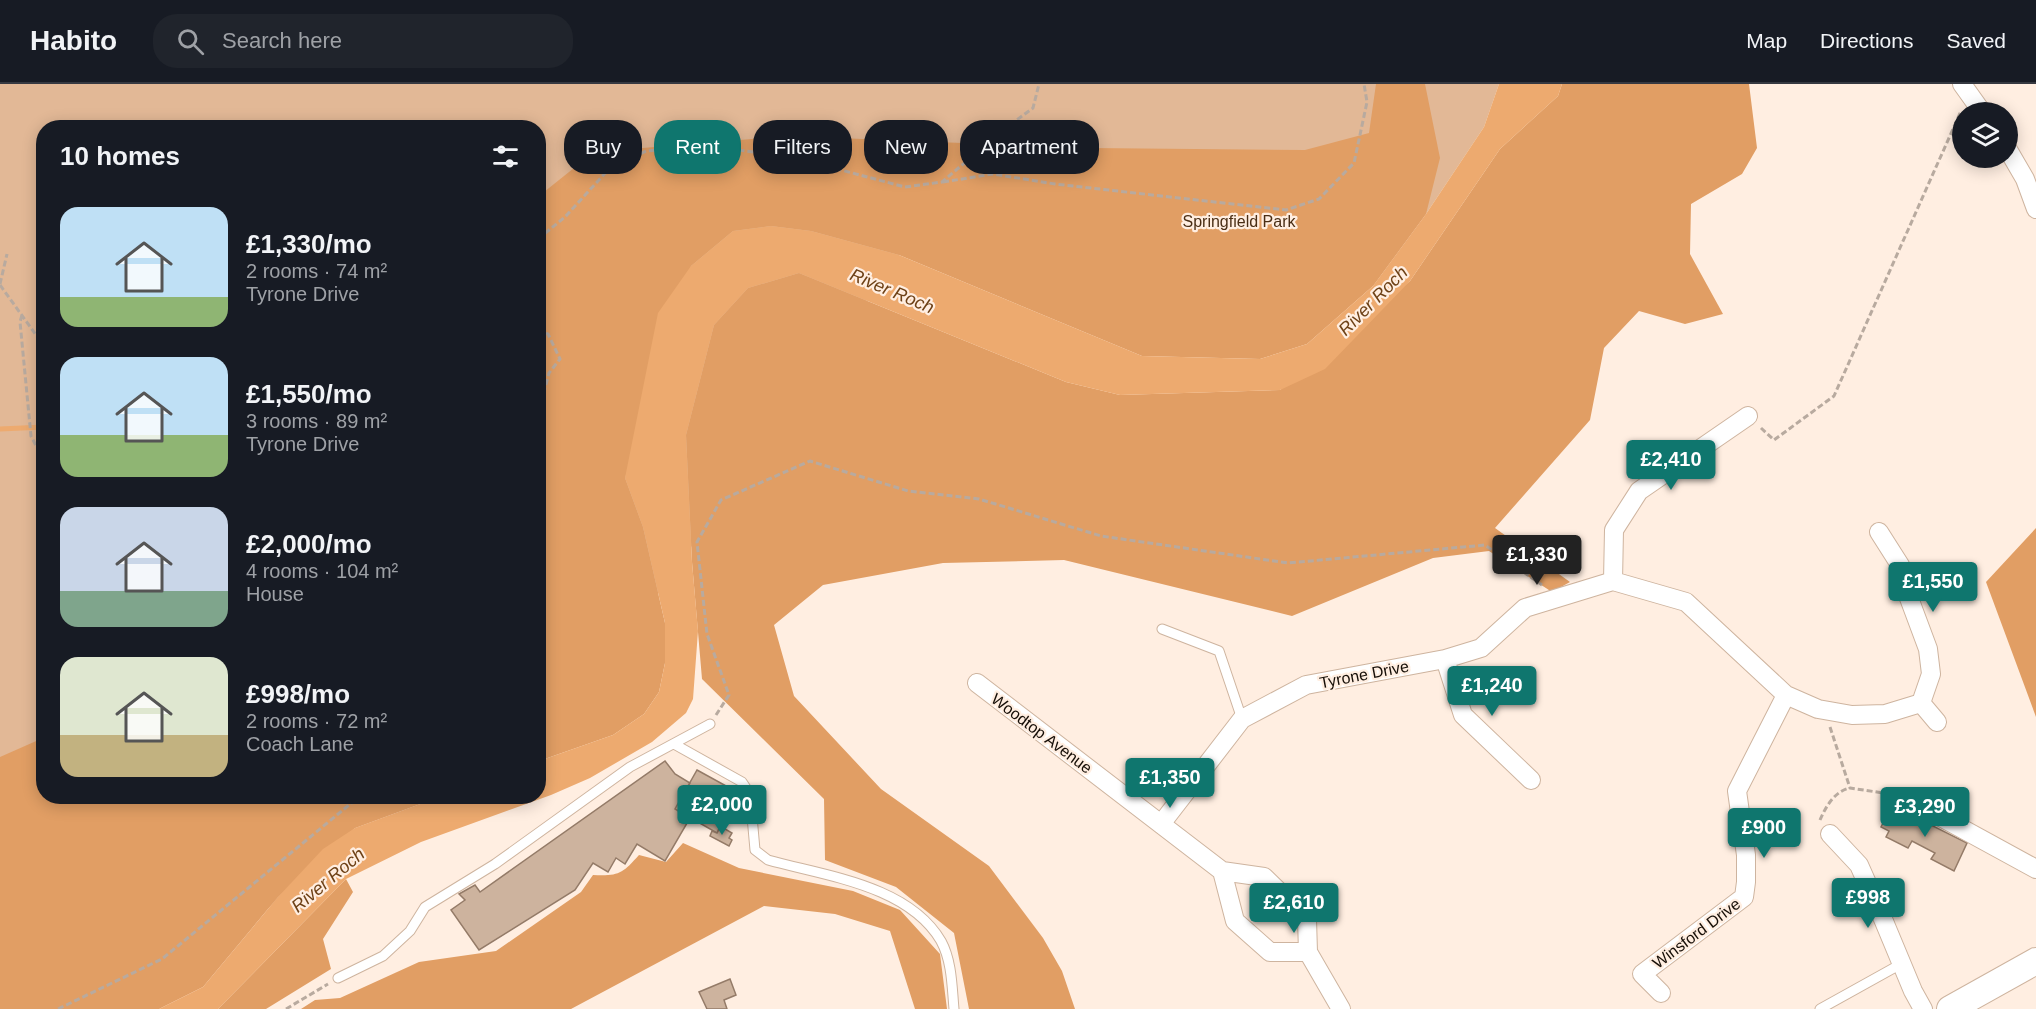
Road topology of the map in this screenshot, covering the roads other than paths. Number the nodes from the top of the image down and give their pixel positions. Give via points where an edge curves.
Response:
1 (1965, 88) edge
2 (1975, 102) edge
3 (2018, 167) edge
4 (2036, 209) edge
5 (1748, 416) road end
6 (1879, 532) dead end
7 (1613, 581) junction
8 (1162, 629) dead end
9 (1445, 659) junction
10 (977, 683) dead end
11 (1786, 695) junction
12 (1921, 703) junction
13 (1242, 719) junction
14 (1937, 722) dead end
15 (710, 724) road end
16 (674, 744) junction
17 (1531, 780) dead end
18 (1906, 798) road end
19 (1161, 824) junction
20 (1830, 834) road end
21 (2036, 869) edge
22 (1222, 871) junction
23 (1308, 952) junction
24 (2036, 961) edge
25 (1901, 964) junction
26 (338, 978) road end
27 (1661, 993) dead end
28 (954, 1009) edge
29 (1341, 1009) edge
30 (1820, 1009) edge
31 (1923, 1009) edge
32 (1950, 1009) edge

1 - 2 street
3 - 4 street
5 - 7 street via 1639,491 1614,530
6 - 12 street via 1900,565 1928,649 1931,674
7 - 9 street, Tyrone Drive via 1525,608 1480,648
7 - 11 street via 1686,602
8 - 13 lane via 1219,651
9 - 13 street, Tyrone Drive via 1306,686
9 - 17 street via 1463,715
10 - 19 street, Woodtop Avenue
11 - 12 street via 1852,715 1885,714
11 - 27 street, Winsford Drive via 1737,791 1746,855 1743,897 1642,974
12 - 14 street
13 - 19 street, Tyrone Drive
15 - 16 lane
16 - 26 lane via 630,767 495,864 424,907 410,931 383,956
16 - 28 lane via 742,782 750,794 755,850 768,860 870,888 902,903 925,920 941,942 950,967
18 - 21 street
19 - 22 street, Woodtop Avenue
20 - 25 street via 1858,866
22 - 23 street, Woodtop Avenue via 1264,877 1307,919
22 - 23 street via 1234,921 1270,952
23 - 29 street, Woodtop Avenue
24 - 32 main road
25 - 30 lane
25 - 31 street

